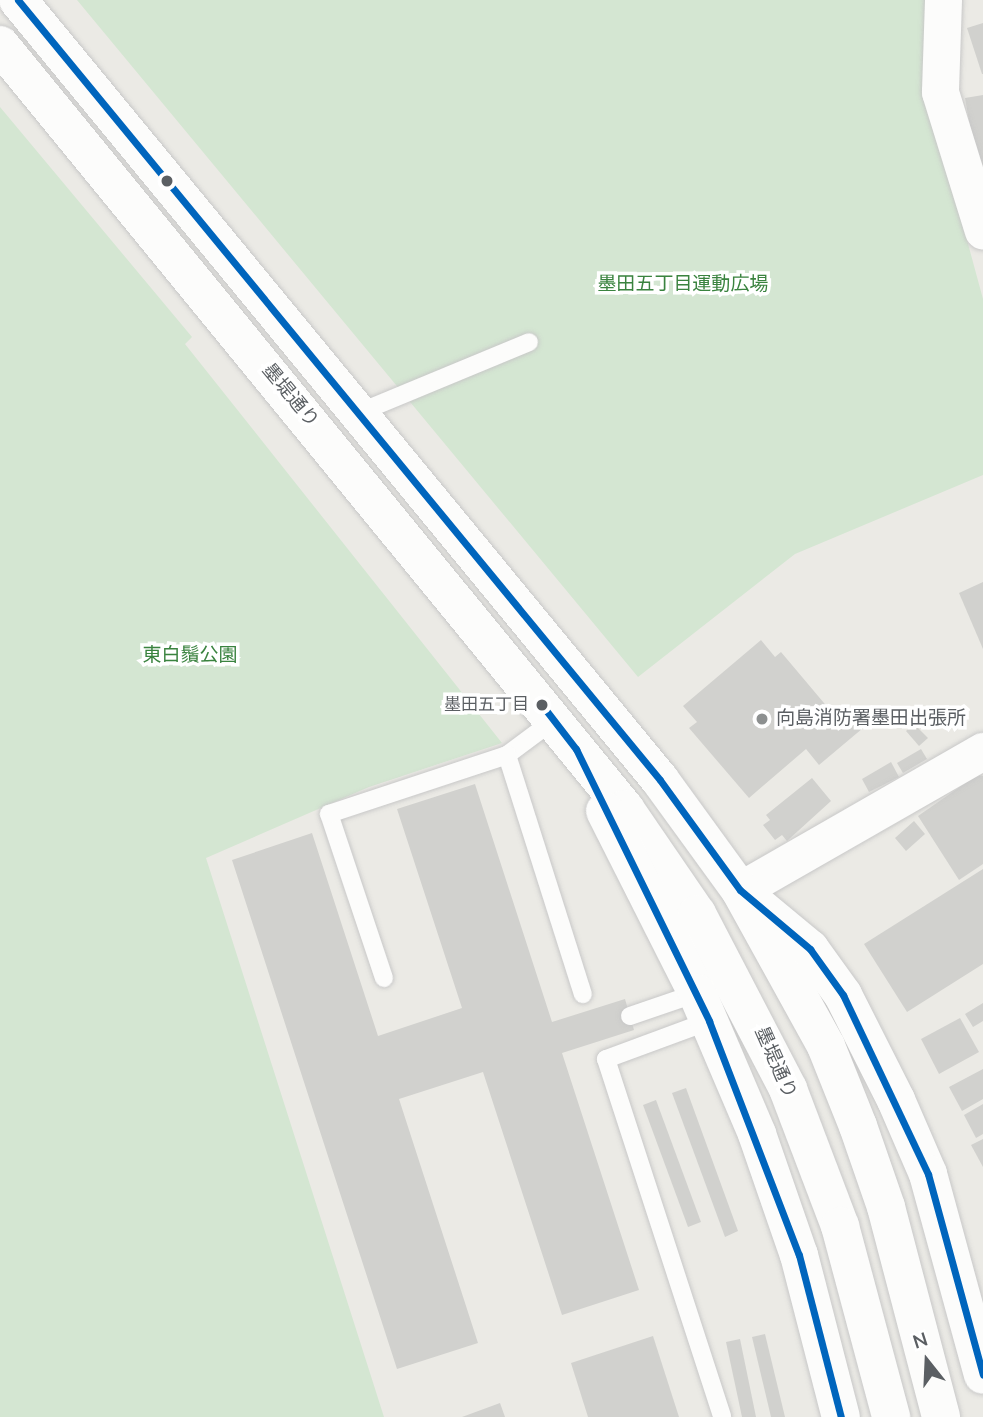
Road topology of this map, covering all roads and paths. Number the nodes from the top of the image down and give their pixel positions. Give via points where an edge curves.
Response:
1 (18, 0) edge
2 (943, 0) edge
3 (0, 45) edge
4 (983, 231) edge
5 (529, 342) dead end
6 (358, 413) junction
7 (565, 735) junction
8 (983, 751) edge
9 (508, 755) junction
10 (740, 890) junction
11 (384, 978) dead end
12 (583, 994) dead end
13 (703, 1007) junction
14 (630, 1016) dead end
15 (982, 1364) edge
16 (722, 1417) edge
17 (841, 1417) edge
18 (891, 1417) edge
19 (941, 1417) edge

1 - 6 main road
2 - 4 street via 940,92
3 - 7 main road, 墨堤通り
5 - 6 lane
6 - 10 main road via 660,780
7 - 9 lane
7 - 13 main road, 墨堤通り
7 - 18 main road, 墨堤通り via 697,914 749,1006 840,1226
8 - 10 street
9 - 11 lane via 329,814
9 - 12 lane
10 - 15 main road via 810,949 843,995 928,1174
10 - 19 main road via 825,1046 858,1126 900,1256
13 - 14 lane
13 - 16 lane via 606,1059
13 - 17 main road, 墨堤通り via 799,1255

